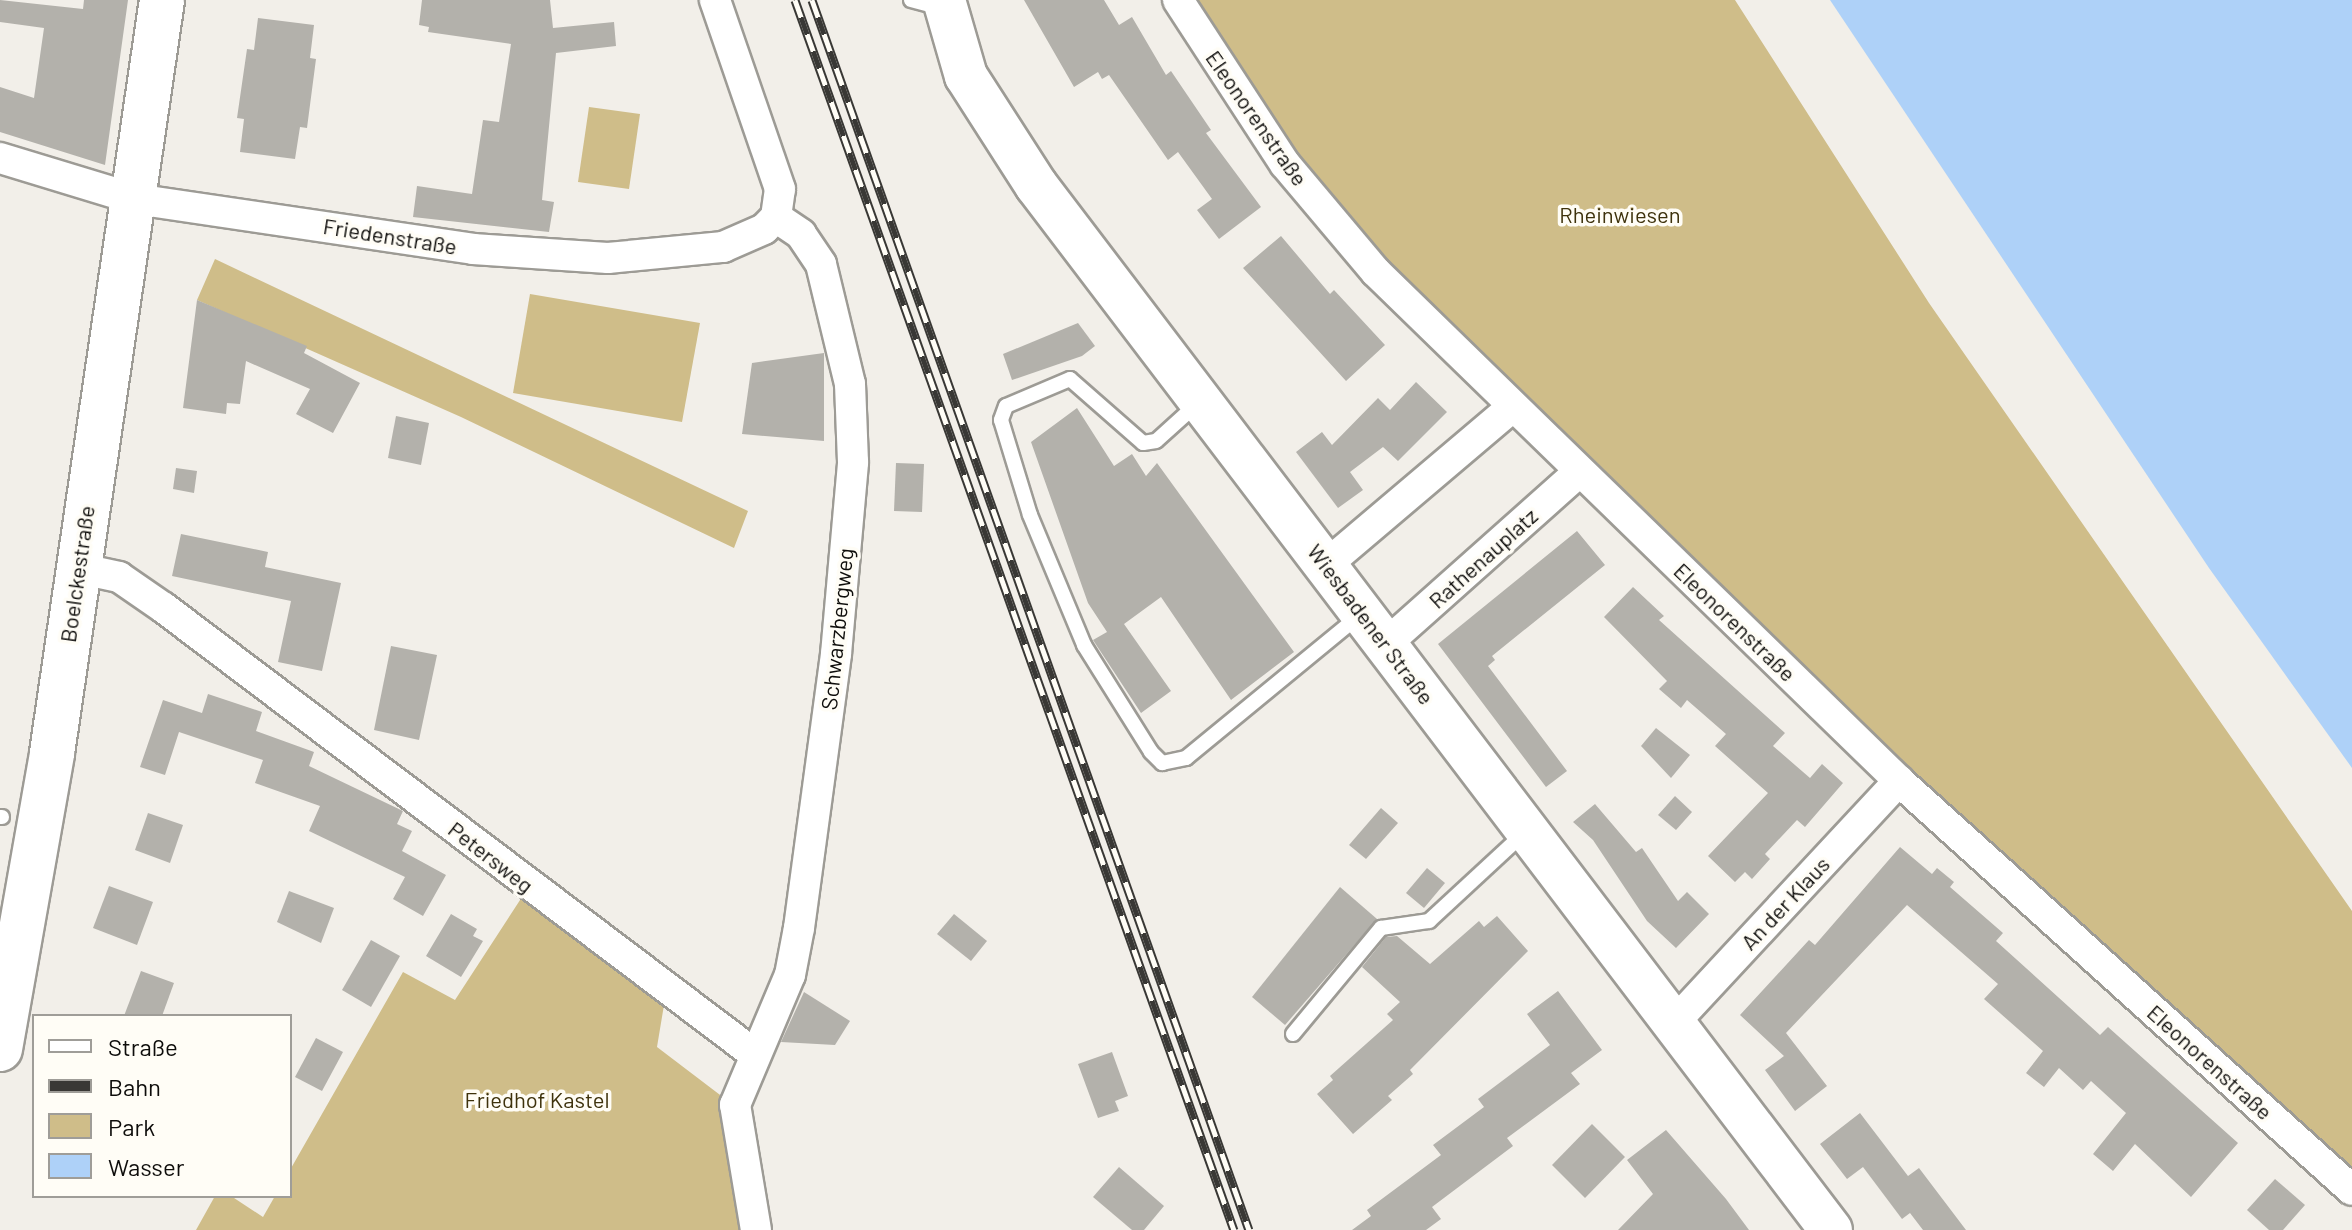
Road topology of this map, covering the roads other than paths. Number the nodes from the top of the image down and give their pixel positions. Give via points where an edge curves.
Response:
1 (162, 0) edge
2 (715, 0) edge
3 (1178, 0) edge
4 (933, 3) edge
5 (0, 158) edge
6 (135, 199) junction
7 (776, 217) junction
8 (1201, 401) junction
9 (1511, 408) junction
10 (1579, 472) junction
11 (1326, 565) junction
12 (77, 568) junction
13 (1375, 628) junction
14 (1899, 781) junction
15 (1527, 831) junction
16 (1671, 1026) junction
17 (1293, 1034) dead end
18 (0, 1049) edge
19 (753, 1053) junction
20 (2352, 1190) edge
21 (756, 1230) edge
22 (1831, 1230) edge

1 - 6 main road, Boelckestraße
2 - 7 street via 777,173
3 - 9 street, Eleonorenstraße via 1285,164 1376,272
4 - 8 main road, Wiesbadener Straße via 984,107
5 - 6 street, Friedenstraße
6 - 7 street, Friedenstraße via 550,257 651,257 723,247 748,239
6 - 12 main road, Boelckestraße
7 - 19 street, Schwarzbergweg via 801,234 821,264 849,375 853,462 836,654 799,928 790,975
8 - 11 main road, Wiesbadener Straße
8 - 13 lane via 1156,441 1143,443 1070,379 1006,406 1001,420 1030,515 1084,645 1151,752 1162,763 1186,758
9 - 10 street, Eleonorenstraße
9 - 11 street
10 - 13 street, Rathenauplatz
10 - 14 street, Eleonorenstraße
11 - 13 main road, Wiesbadener Straße
12 - 18 main road, Boelckestraße via 29,900
12 - 19 street, Petersweg via 119,577 164,608
13 - 15 main road, Wiesbadener Straße
14 - 16 street, An der Klaus
14 - 20 street, Eleonorenstraße
15 - 16 main road, Wiesbadener Straße
15 - 17 lane via 1429,921 1381,928
16 - 22 main road, Wiesbadener Straße
19 - 21 street via 735,1105

